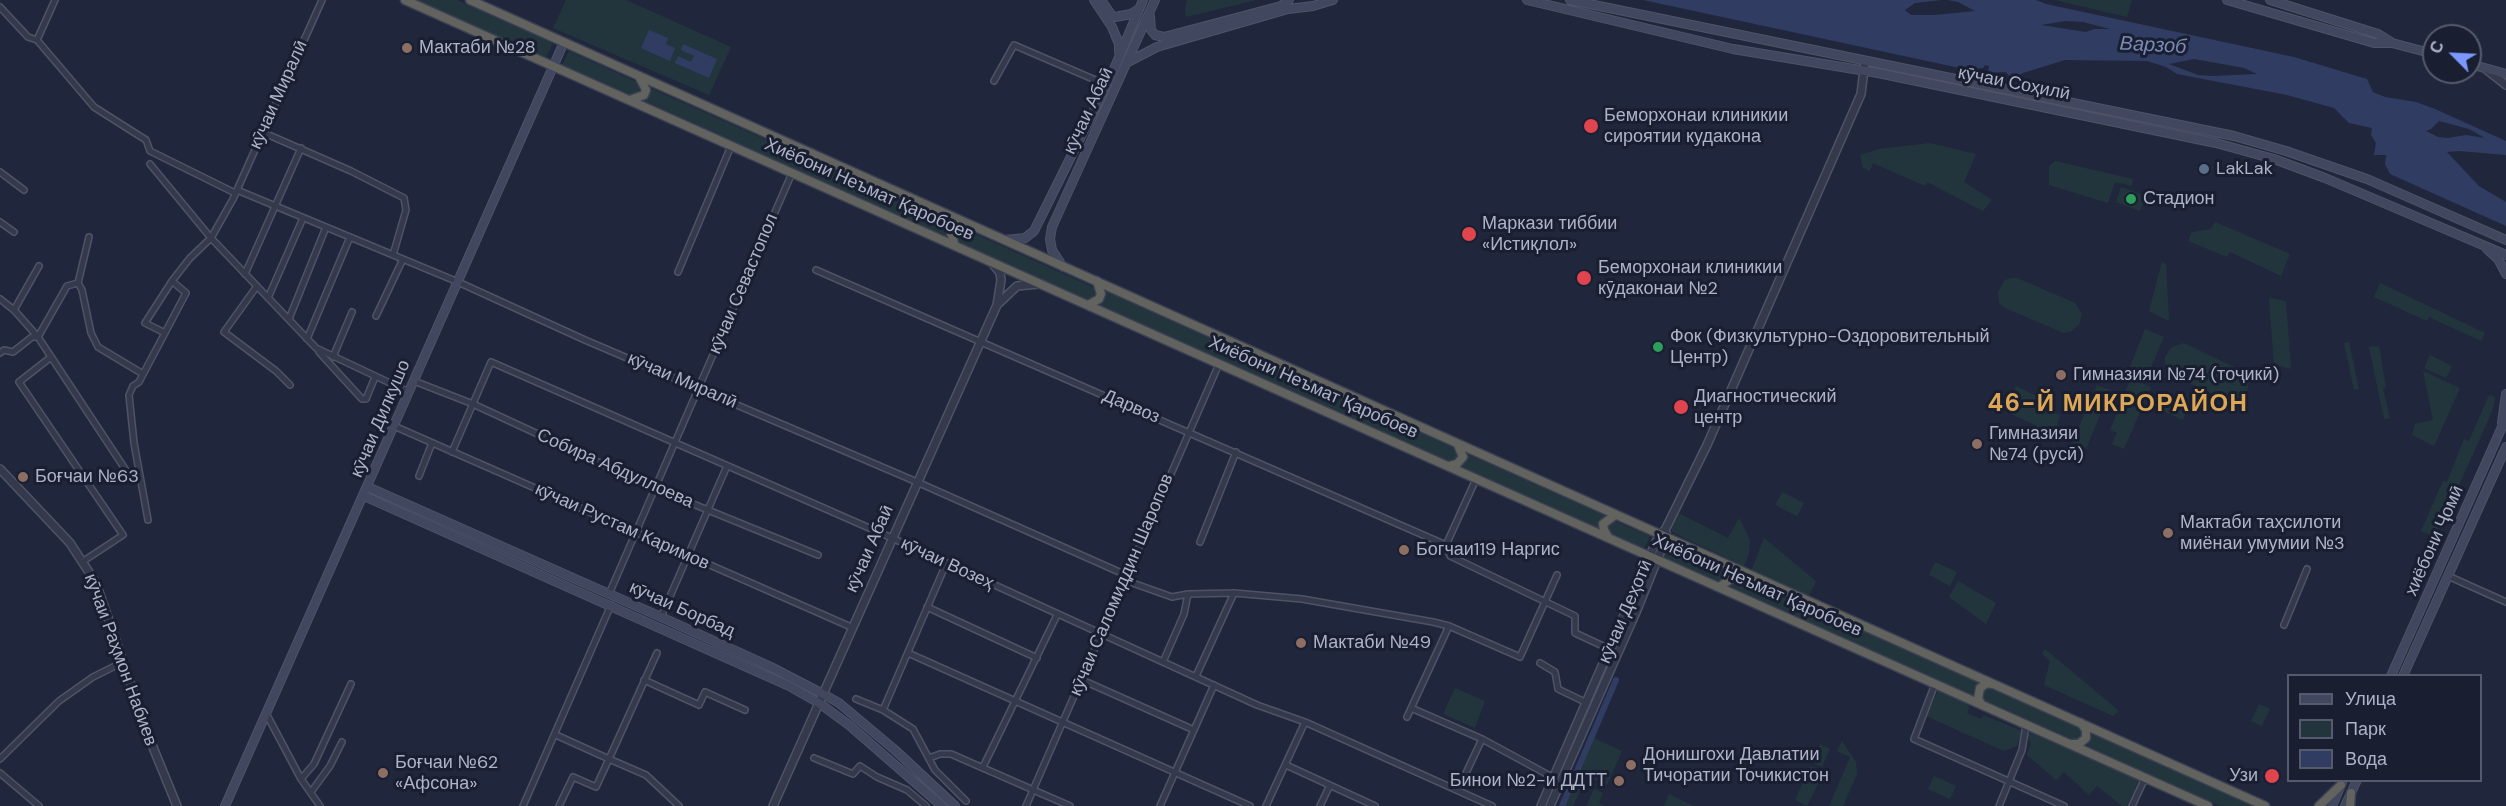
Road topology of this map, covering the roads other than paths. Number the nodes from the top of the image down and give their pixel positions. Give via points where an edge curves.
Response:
1 (55, 0) edge
2 (322, 0) edge
3 (405, 0) edge
4 (470, 0) edge
5 (1095, 0) edge
6 (1101, 0) edge
7 (1155, 0) edge
8 (1289, 0) edge
9 (1333, 0) edge
10 (1527, 0) edge
11 (1570, 0) edge
12 (2227, 0) edge
13 (2270, 0) edge
14 (1142, 4) edge
15 (0, 7) edge
16 (1150, 14) junction
17 (1757, 38) junction
18 (37, 40) junction
19 (564, 42) junction
20 (2392, 43) junction
21 (2422, 51) edge
22 (1754, 53) junction
23 (1119, 56) junction
24 (1865, 61) junction
25 (1128, 62) junction
26 (554, 66) junction
27 (2482, 67) joint
28 (1865, 71) junction
29 (2506, 74) edge
30 (639, 76) junction
31 (994, 81) dead end
32 (1107, 85) junction
33 (2506, 86) edge
34 (629, 100) junction
35 (262, 132) junction
36 (731, 146) junction
37 (302, 148) junction
38 (150, 164) dead end
39 (0, 172) edge
40 (792, 173) junction
41 (2381, 185) junction
42 (24, 190) dead end
43 (236, 191) junction
44 (2376, 198) junction
45 (275, 206) junction
46 (303, 218) junction
47 (0, 222) edge
48 (964, 222) junction
49 (326, 227) junction
50 (14, 232) dead end
51 (89, 237) dead end
52 (350, 237) junction
53 (211, 238) junction
54 (1005, 240) junction
55 (2506, 240) edge
56 (2481, 244) junction
57 (955, 246) junction
58 (393, 255) junction
59 (2506, 255) edge
60 (403, 259) junction
61 (991, 262) junction
62 (39, 266) dead end
63 (1063, 267) junction
64 (816, 270) dead end
65 (678, 272) dead end
66 (245, 274) junction
67 (2506, 274) edge
68 (172, 281) junction
69 (1097, 281) junction
70 (458, 282) junction
71 (78, 283) junction
72 (1041, 285) junction
73 (257, 286) junction
74 (268, 298) junction
75 (0, 299) edge
76 (997, 305) junction
77 (1088, 305) junction
78 (14, 310) junction
79 (352, 312) dead end
80 (376, 316) dead end
81 (289, 320) junction
82 (165, 333) junction
83 (38, 337) junction
84 (307, 339) junction
85 (980, 342) junction
86 (316, 348) junction
87 (0, 353) edge
88 (51, 357) junction
89 (333, 357) junction
90 (1219, 364) junction
91 (143, 374) junction
92 (375, 377) junction
93 (414, 381) junction
94 (290, 385) dead end
95 (699, 388) junction
96 (409, 392) junction
97 (2506, 394) edge
98 (473, 404) junction
99 (2506, 418) edge
100 (394, 426) junction
101 (2501, 428) junction
102 (1189, 431) junction
103 (432, 443) junction
104 (674, 443) junction
105 (1456, 443) junction
106 (2506, 447) edge
107 (452, 452) junction
108 (1236, 452) junction
109 (728, 466) junction
110 (1448, 466) junction
111 (0, 469) edge
112 (139, 471) junction
113 (419, 476) dead end
114 (1476, 479) junction
115 (917, 482) junction
116 (368, 487) junction
117 (654, 488) junction
118 (364, 496) junction
119 (708, 510) junction
120 (1615, 515) junction
121 (148, 520) dead end
122 (635, 533) junction
123 (1664, 534) junction
124 (892, 538) junction
125 (1609, 538) junction
126 (1200, 542) dead end
127 (1446, 545) junction
128 (818, 555) dead end
129 (687, 556) junction
130 (1654, 558) junction
131 (82, 562) junction
132 (946, 564) junction
133 (1726, 564) junction
134 (2307, 569) dead end
135 (1557, 575) dead end
136 (2448, 576) junction
137 (1125, 578) junction
138 (1719, 588) junction
139 (1234, 593) junction
140 (609, 594) junction
141 (1188, 594) junction
142 (2506, 602) edge
143 (1545, 603) junction
144 (611, 605) junction
145 (927, 608) junction
146 (1057, 615) junction
147 (661, 617) junction
148 (2284, 625) dead end
149 (1449, 626) junction
150 (851, 627) junction
151 (1101, 635) junction
152 (1614, 651) junction
153 (657, 653) dead end
154 (908, 653) junction
155 (1037, 658) junction
156 (123, 662) junction
157 (1163, 662) junction
158 (1540, 663) dead end
159 (2392, 673) edge
160 (2404, 674) edge
161 (1196, 676) junction
162 (644, 680) junction
163 (1082, 680) junction
164 (351, 684) dead end
165 (1935, 684) junction
166 (1214, 685) junction
167 (1996, 685) junction
168 (823, 694) junction
169 (856, 699) dead end
170 (1016, 702) junction
171 (819, 703) junction
172 (1587, 703) junction
173 (1982, 705) junction
174 (1411, 708) junction
175 (745, 710) dead end
176 (883, 710) junction
177 (267, 715) junction
178 (1407, 717) dead end
179 (1305, 722) junction
180 (1063, 723) junction
181 (2080, 723) junction
182 (2026, 725) junction
183 (1194, 730) junction
184 (556, 735) junction
185 (1482, 739) junction
186 (342, 741) dead end
187 (2070, 744) junction
188 (814, 758) dead end
189 (929, 758) junction
190 (0, 759) edge
191 (609, 759) junction
192 (1286, 765) junction
193 (983, 767) junction
194 (0, 773) edge
195 (1175, 773) junction
196 (1554, 778) junction
197 (2145, 778) junction
198 (301, 779) junction
199 (2009, 782) junction
200 (2355, 782) edge
201 (2342, 783) edge
202 (1330, 785) junction
203 (1033, 790) junction
204 (1458, 790) junction
205 (311, 792) junction
206 (2351, 793) junction
207 (966, 801) dead end
208 (39, 806) edge
209 (177, 806) edge
210 (226, 806) edge
211 (320, 806) edge
212 (523, 806) edge
213 (559, 806) edge
214 (679, 806) edge
215 (773, 806) edge
216 (926, 806) edge
217 (942, 806) edge
218 (955, 806) edge
219 (1026, 806) edge
220 (1070, 806) edge
221 (1160, 806) edge
222 (1250, 806) edge
223 (1266, 806) edge
224 (1320, 806) edge
225 (1375, 806) edge
226 (1492, 806) edge
227 (1541, 806) edge
228 (1550, 806) edge
229 (1999, 806) edge
230 (2064, 806) edge
231 (2132, 806) edge
232 (2208, 806) edge
233 (2265, 806) edge
234 (2319, 806) edge
235 (2332, 806) edge
236 (2345, 806) edge
237 (2350, 806) edge

1 - 18 street
2 - 35 street, кӯчаи Миралӣ
3 - 26 highway, Хиёбони Неъмат Қаробоев
4 - 19 highway, Хиёбони Неъмат Қаробоев
5 - 23 main road via 1117,38
6 - 14 main road via 1116,17 1131,14
7 - 16 main road, кӯчаи Абаӣ
8 - 16 main road via 1281,6 1164,38 1151,30
9 - 25 main road via 1157,47
10 - 22 main road, кӯчаи Соҳилӣ
11 - 17 main road
12 - 20 main road via 2374,43
13 - 20 main road via 2378,34
14 - 23 main road, кӯчаи Абаӣ
15 - 18 street via 28,37
16 - 25 main road, кӯчаи Абаӣ
17 - 22 main road
17 - 24 main road
18 - 43 street via 94,107 146,140 150,151
19 - 26 main road, кӯчаи Дилкушо
19 - 30 highway, Хиёбони Неъмат Қаробоев
20 - 21 main road
22 - 28 main road, кӯчаи Соҳилӣ
23 - 32 main road, кӯчаи Абаӣ
24 - 28 street, кӯчаи Деҳотӣ
24 - 41 main road via 2234,136 2286,150
25 - 63 main road, кӯчаи Абаӣ via 1052,227 1052,250
26 - 34 highway, Хиёбони Неъмат Қаробоев
26 - 70 main road, кӯчаи Дилкушо
27 - 29 main road
27 - 33 street
28 - 44 main road, кӯчаи Соҳилӣ via 2216,143 2274,159
28 - 123 street, кӯчаи Деҳотӣ via 1861,94
30 - 34 highway via 646,90 644,95
30 - 48 highway, Хиёбони Неъмат Қаробоев
31 - 32 street via 1014,45
32 - 54 main road, кӯчаи Абаӣ via 1034,231 1025,238
34 - 36 highway, Хиёбони Неъмат Қаробоев
35 - 37 street
35 - 43 street, кӯчаи Миралӣ
36 - 40 highway, Хиёбони Неъмат Қаробоев
36 - 65 street
37 - 45 street
37 - 58 street via 404,198 406,210
38 - 53 street
39 - 42 street
40 - 57 highway, Хиёбони Неъмат Қаробоев
40 - 95 street, кӯчаи Севастопол
41 - 44 main road via 2374,190
41 - 55 main road
43 - 45 street, кӯчаи Миралӣ
43 - 53 street, кӯчаи Миралӣ
44 - 56 main road, кӯчаи Соҳилӣ
45 - 46 street, кӯчаи Миралӣ
45 - 66 street
46 - 49 street, кӯчаи Миралӣ
46 - 74 street
47 - 50 street
48 - 54 highway, Хиёбони Неъмат Қаробоев
48 - 57 highway via 951,233
49 - 52 street, кӯчаи Миралӣ
49 - 81 street
51 - 71 street
52 - 58 street, кӯчаи Миралӣ
52 - 84 street
53 - 66 street
53 - 68 street, кӯчаи Миралӣ
54 - 63 highway, Хиёбони Неъмат Қаробоев
56 - 59 main road, кӯчаи Соҳилӣ
56 - 67 main road via 2498,259
57 - 61 highway, Хиёбони Неъмат Қаробоев
58 - 60 street, кӯчаи Миралӣ
60 - 70 street, кӯчаи Миралӣ
60 - 80 street
61 - 72 highway, Хиёбони Неъмат Қаробоев
61 - 76 street, кӯчаи Абаӣ via 1002,280
62 - 78 street
63 - 69 highway, Хиёбони Неъмат Қаробоев
64 - 85 street, Дарвоз
66 - 73 street
68 - 82 street via 186,293
68 - 82 street, кӯчаи Миралӣ via 145,323
69 - 77 highway via 1101,294
69 - 105 highway, Хиёбони Неъмат Қаробоев
70 - 93 main road, кӯчаи Дилкушо
70 - 95 street, кӯчаи Миралӣ
71 - 83 street via 66,286
71 - 91 street via 98,347
72 - 76 street, кӯчаи Абаӣ via 1017,286
72 - 77 highway, Хиёбони Неъмат Қаробоев
73 - 74 street
73 - 94 street via 224,332
74 - 81 street
75 - 78 street
76 - 85 street, кӯчаи Абаӣ
77 - 90 highway, Хиёбони Неъмат Қаробоев
78 - 83 street
79 - 89 street
81 - 84 street
82 - 91 street
83 - 87 street via 12,352
83 - 88 street
84 - 86 street
85 - 102 street, Дарвоз
85 - 115 street, кӯчаи Абаӣ
86 - 89 street
86 - 92 street via 362,399 366,399
88 - 112 street via 129,475
88 - 131 street via 19,382 123,535
89 - 92 street
90 - 102 street, кӯчаи Саломиддин Шаропов
90 - 110 highway, Хиёбони Неъмат Қаробоев
91 - 112 street via 129,395
92 - 96 street
93 - 96 main road, кӯчаи Дилкушо
93 - 98 street, Собира Абдуллоева
95 - 104 street, кӯчаи Севастопол
95 - 115 street, кӯчаи Миралӣ
96 - 100 main road, кӯчаи Дилкушо
97 - 101 main road
98 - 104 street, кӯчаи Возеҳ via 491,362
98 - 107 street, кӯчаи Возеҳ
98 - 117 street, Собира Абдуллоева
99 - 101 main road, хиёбони Ҷомӣ
100 - 103 street, кӯчаи Рустам Каримов
100 - 116 main road, кӯчаи Дилкушо
101 - 159 main road, хиёбони Ҷомӣ
102 - 108 street, Дарвоз
102 - 137 street, кӯчаи Саломиддин Шаропов
103 - 107 street, кӯчаи Рустам Каримов
103 - 113 street
104 - 109 street, кӯчаи Возеҳ
104 - 117 street, кӯчаи Севастопол
105 - 110 highway via 1463,457
105 - 120 highway, Хиёбони Неъмат Қаробоев
106 - 136 main road, хиёбони Ҷомӣ
107 - 122 street, кӯчаи Рустам Каримов
108 - 126 street
108 - 127 street, Дарвоз
109 - 119 street
109 - 124 street, кӯчаи Возеҳ
110 - 114 highway, Хиёбони Неъмат Қаробоев
111 - 131 street, кӯчаи Раҳмон Набиев via 70,543
112 - 121 street
114 - 125 highway, Хиёбони Неъмат Қаробоев
114 - 127 street
115 - 124 street, кӯчаи Абаӣ
115 - 137 street, кӯчаи Миралӣ
116 - 118 main road, кӯчаи Дилкушо
116 - 140 main road, кӯчаи Борбад
117 - 119 street, Собира Абдуллоева
117 - 122 street, кӯчаи Севастопол
118 - 144 main road, кӯчаи Борбад
118 - 177 main road, кӯчаи Дилкушо
119 - 128 street, Собира Абдуллоева
119 - 129 street
120 - 123 highway, Хиёбони Неъмат Қаробоев
120 - 125 highway via 1604,524
122 - 129 street, кӯчаи Рустам Каримов
122 - 140 street, кӯчаи Севастопол
123 - 130 street, кӯчаи Деҳотӣ
123 - 133 highway, Хиёбони Неъмат Қаробоев
124 - 132 street, кӯчаи Возеҳ
124 - 150 street, кӯчаи Абаӣ
125 - 130 highway, Хиёбони Неъмат Қаробоев
127 - 143 street via 1449,556
129 - 147 street
129 - 150 street, кӯчаи Рустам Каримов
130 - 138 highway, Хиёбони Неъмат Қаробоев
130 - 152 street, кӯчаи Деҳотӣ
131 - 156 street, кӯчаи Раҳмон Набиев via 96,583
132 - 145 street
132 - 146 street, кӯчаи Возеҳ
133 - 138 highway via 1732,572 1731,579
133 - 167 highway, Хиёбони Неъмат Қаробоев
134 - 148 street
135 - 143 street
136 - 142 street
136 - 160 main road, хиёбони Ҷомӣ
137 - 141 street, кӯчаи Миралӣ via 1172,597
137 - 151 street, кӯчаи Саломиддин Шаропов
138 - 165 highway, Хиёбони Неъмат Қаробоев
139 - 141 street, кӯчаи Миралӣ
139 - 149 street, кӯчаи Миралӣ via 1302,598
139 - 161 street
140 - 147 main road, кӯчаи Борбад
141 - 157 street via 1184,614
143 - 149 street, кӯчаи Миралӣ via 1520,657
143 - 152 street via 1575,616 1575,633
144 - 171 main road, кӯчаи Борбад
144 - 184 street
145 - 154 street
145 - 155 street
146 - 151 street, кӯчаи Возеҳ
146 - 155 street
147 - 168 main road, кӯчаи Борбад
149 - 174 street
150 - 168 street, кӯчаи Абаӣ
151 - 157 street, кӯчаи Возеҳ
151 - 163 street, кӯчаи Саломиддин Шаропов
152 - 172 street, кӯчаи Деҳотӣ
152 - 228 street, кӯчаи Деҳотӣ
153 - 162 street
154 - 170 street
154 - 176 street
155 - 170 street
156 - 190 street via 59,701
156 - 209 street, кӯчаи Раҳмон Набиев
157 - 161 street, кӯчаи Возеҳ
158 - 172 street via 1555,672 1558,689
161 - 166 street, кӯчаи Возеҳ
162 - 175 street via 699,705 705,692
162 - 191 street
163 - 180 street, кӯчаи Саломиддин Шаропов
163 - 183 street
164 - 198 street via 314,764
165 - 173 highway, Хиёбони Неъмат Қаробоев
165 - 199 street via 1914,739
166 - 179 street, кӯчаи Возеҳ
166 - 183 street
167 - 173 highway via 1988,683 1980,688 1977,699
167 - 181 highway, Хиёбони Неъмат Қаробоев
168 - 171 street, кӯчаи Абаӣ
168 - 218 main road, кӯчаи Борбад via 895,750
169 - 176 street
170 - 180 street
170 - 193 street
171 - 215 street, кӯчаи Абаӣ
171 - 217 main road, кӯчаи Борбад
172 - 196 street, кӯчаи Деҳотӣ
173 - 182 highway, Хиёбони Неъмат Қаробоев
174 - 178 street
174 - 185 street
176 - 189 street via 913,729
177 - 198 street
177 - 210 main road, кӯчаи Дилкушо
179 - 192 street
179 - 204 street, кӯчаи Возеҳ
180 - 195 street
180 - 203 street, кӯчаи Саломиддин Шаропов
181 - 187 highway via 2086,738 2079,744
181 - 233 highway, Хиёбони Неъмат Қаробоев
182 - 187 highway, Хиёбони Неъмат Қаробоев
182 - 199 street via 2022,750
183 - 195 street
184 - 191 street
184 - 212 street
185 - 196 street
185 - 204 street
186 - 205 street
187 - 197 highway, Хиёбони Неъмат Қаробоев
188 - 216 street via 853,774 860,766 908,790
189 - 193 street via 951,754
189 - 207 street via 935,770
191 - 213 street via 596,787 573,777
191 - 214 street via 646,775
192 - 202 street
192 - 223 street
193 - 203 street
194 - 208 street
195 - 221 street
195 - 222 street
196 - 227 street, кӯчаи Деҳотӣ
197 - 231 street
197 - 232 highway, Хиёбони Неъмат Қаробоев
198 - 205 street
199 - 229 street
199 - 230 street
200 - 206 main road
201 - 234 highway
201 - 235 main road
202 - 224 street
202 - 225 street
203 - 219 street, кӯчаи Саломиддин Шаропов
203 - 220 street
204 - 226 street, кӯчаи Возеҳ
205 - 211 street
206 - 236 main road
206 - 237 highway

